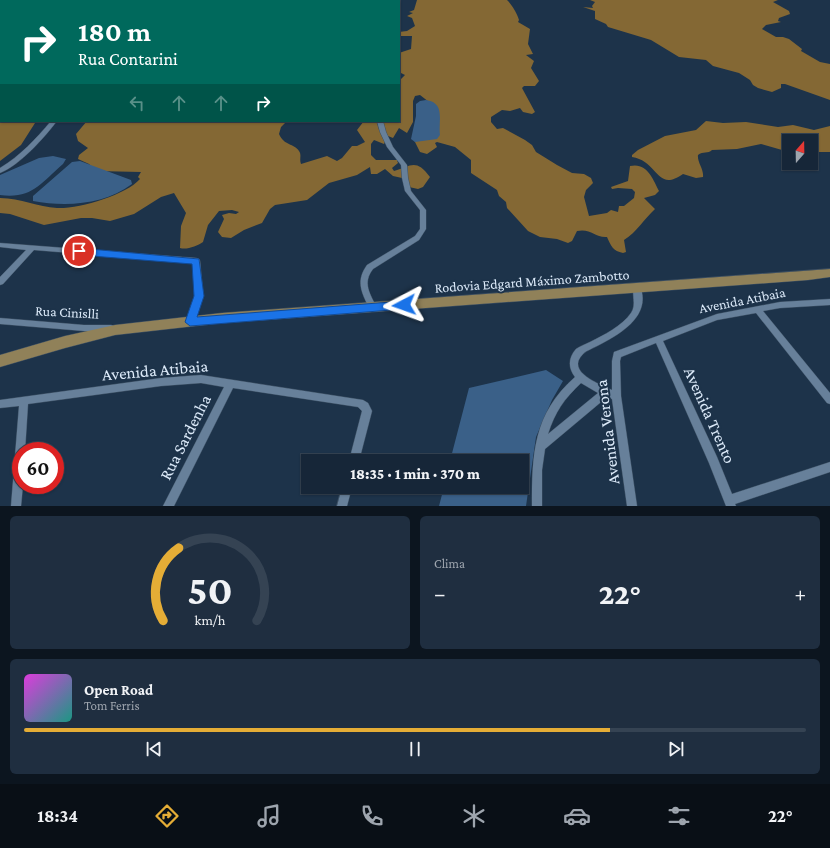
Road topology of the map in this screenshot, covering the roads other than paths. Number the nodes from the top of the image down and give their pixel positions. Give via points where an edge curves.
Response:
1 (53, 122) edge
2 (380, 122) edge
3 (0, 171) edge
4 (0, 245) edge
5 (33, 247) junction
6 (830, 272) edge
7 (808, 276) junction
8 (830, 276) edge
9 (0, 282) edge
10 (637, 288) junction
11 (830, 302) edge
12 (373, 308) junction
13 (757, 309) junction
14 (0, 321) edge
15 (190, 322) junction
16 (133, 328) junction
17 (658, 339) junction
18 (618, 355) joint
19 (0, 362) edge
20 (579, 379) junction
21 (231, 383) junction
22 (606, 392) junction
23 (616, 396) junction
24 (830, 400) edge
25 (24, 401) junction
26 (0, 404) edge
27 (539, 447) junction
28 (356, 454) edge
29 (830, 467) edge
30 (345, 494) edge
31 (730, 503) edge
32 (16, 506) edge
33 (168, 506) edge
34 (342, 506) edge
35 (537, 506) edge
36 (632, 506) edge

1 - 3 street via 37,142
2 - 12 street via 390,147 403,162 408,191 420,205 424,215 423,229 417,238 370,267 364,274 362,279
4 - 5 street
5 - 9 street
5 - 15 street via 196,261 199,296
6 - 7 main road, Rodovia Edgard Máximo Zambotto
7 - 8 main road, Rodovia Edgard Máximo Zambotto
7 - 10 main road, Rodovia Edgard Máximo Zambotto
10 - 12 main road, Rodovia Edgard Máximo Zambotto
10 - 20 street via 637,310 633,317 575,356 573,364
11 - 13 street, Avenida Atibaia
12 - 15 main road, Rodovia Edgard Máximo Zambotto
13 - 17 street, Avenida Atibaia via 699,322
13 - 24 street
14 - 16 street, Rua Cinislli via 84,328
15 - 16 main road, Rodovia Edgard Máximo Zambotto
16 - 19 main road, Rodovia Edgard Máximo Zambotto via 65,342
17 - 18 street, Avenida Atibaia
17 - 31 street, Avenida Trento
18 - 23 street, Avenida Verona
20 - 22 street
20 - 27 street via 560,396 551,411
21 - 25 street, Avenida Atibaia via 201,379 175,381
21 - 28 street, Avenida Atibaia via 360,403 367,411
21 - 33 street, Rua Sardenha
22 - 23 street
22 - 27 street
23 - 36 street, Avenida Verona
25 - 26 street, Avenida Atibaia
25 - 32 street
27 - 35 street via 536,471
29 - 31 street
30 - 34 street

